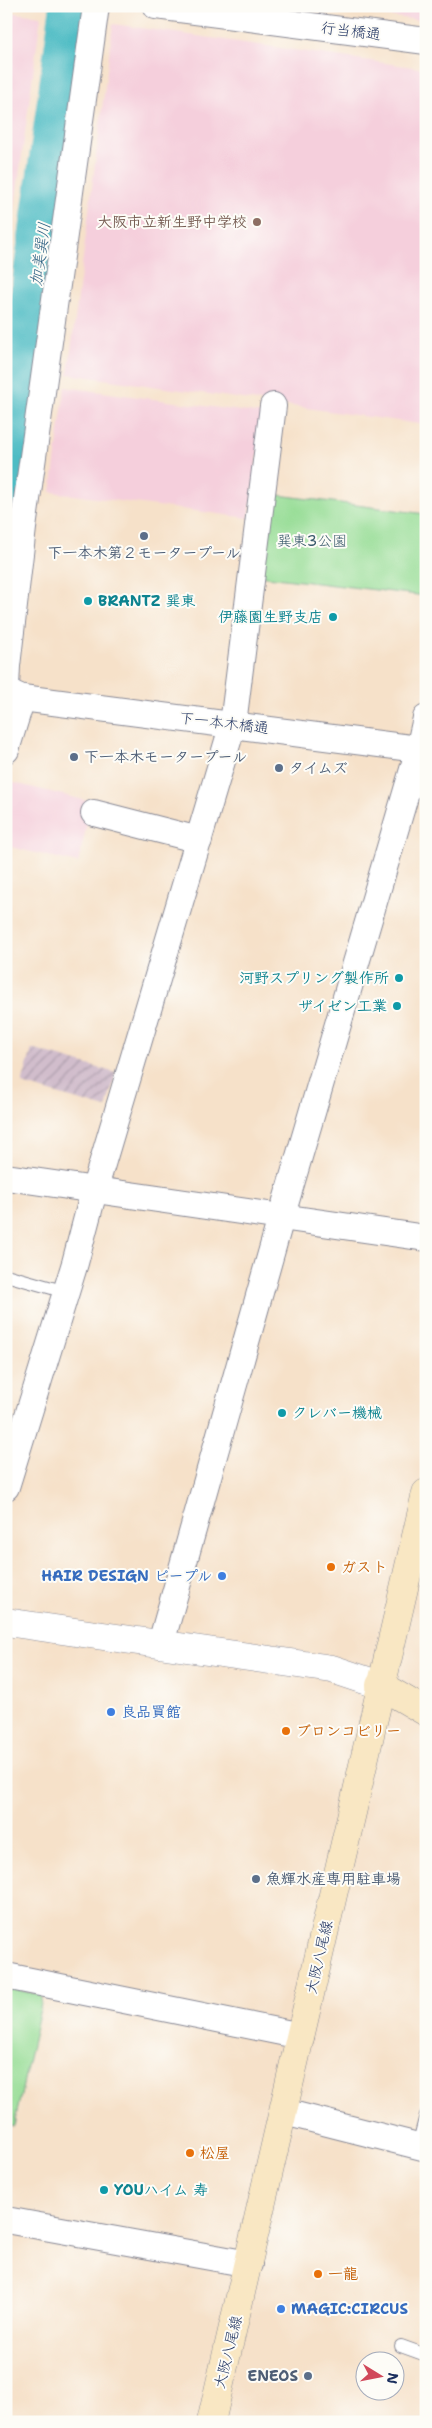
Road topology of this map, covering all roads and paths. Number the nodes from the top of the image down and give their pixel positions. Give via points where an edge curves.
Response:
1 (96, 6) edge
2 (156, 6) edge
3 (426, 41) edge
4 (273, 406) dead end
5 (12, 692) edge
6 (426, 718) edge
7 (233, 724) junction
8 (423, 749) edge
9 (6, 750) edge
10 (94, 813) dead end
11 (198, 840) junction
12 (6, 1177) edge
13 (94, 1191) junction
14 (281, 1218) junction
15 (426, 1238) edge
16 (6, 1275) edge
17 (66, 1292) junction
18 (6, 1487) edge
19 (426, 1493) edge
20 (6, 1622) edge
21 (161, 1643) junction
22 (380, 1685) junction
23 (426, 1694) edge
24 (426, 1712) edge
25 (6, 1976) edge
26 (301, 2036) junction
27 (284, 2112) junction
28 (426, 2115) edge
29 (422, 2147) edge
30 (6, 2220) edge
31 (249, 2264) junction
32 (401, 2346) dead end
33 (426, 2355) edge
34 (211, 2422) edge

1 - 5 street via 6,666
2 - 3 street, 行当橋通
4 - 7 street
5 - 7 street, 下一本木橋通
5 - 9 street
6 - 8 street
7 - 8 street, 下一本木橋通
7 - 11 street
8 - 14 street
10 - 11 street
11 - 13 street
12 - 13 street
13 - 14 street
13 - 17 street
14 - 15 street
14 - 21 street
16 - 17 lane
17 - 18 street
19 - 22 main road, 大阪八尾線
20 - 21 street
21 - 22 street via 332,1669
22 - 23 main road
22 - 24 main road
22 - 26 main road, 大阪八尾線
25 - 26 street
26 - 27 main road, 大阪八尾線
27 - 29 street
27 - 31 main road, 大阪八尾線
28 - 29 lane
30 - 31 street
31 - 34 main road, 大阪八尾線
32 - 33 lane

